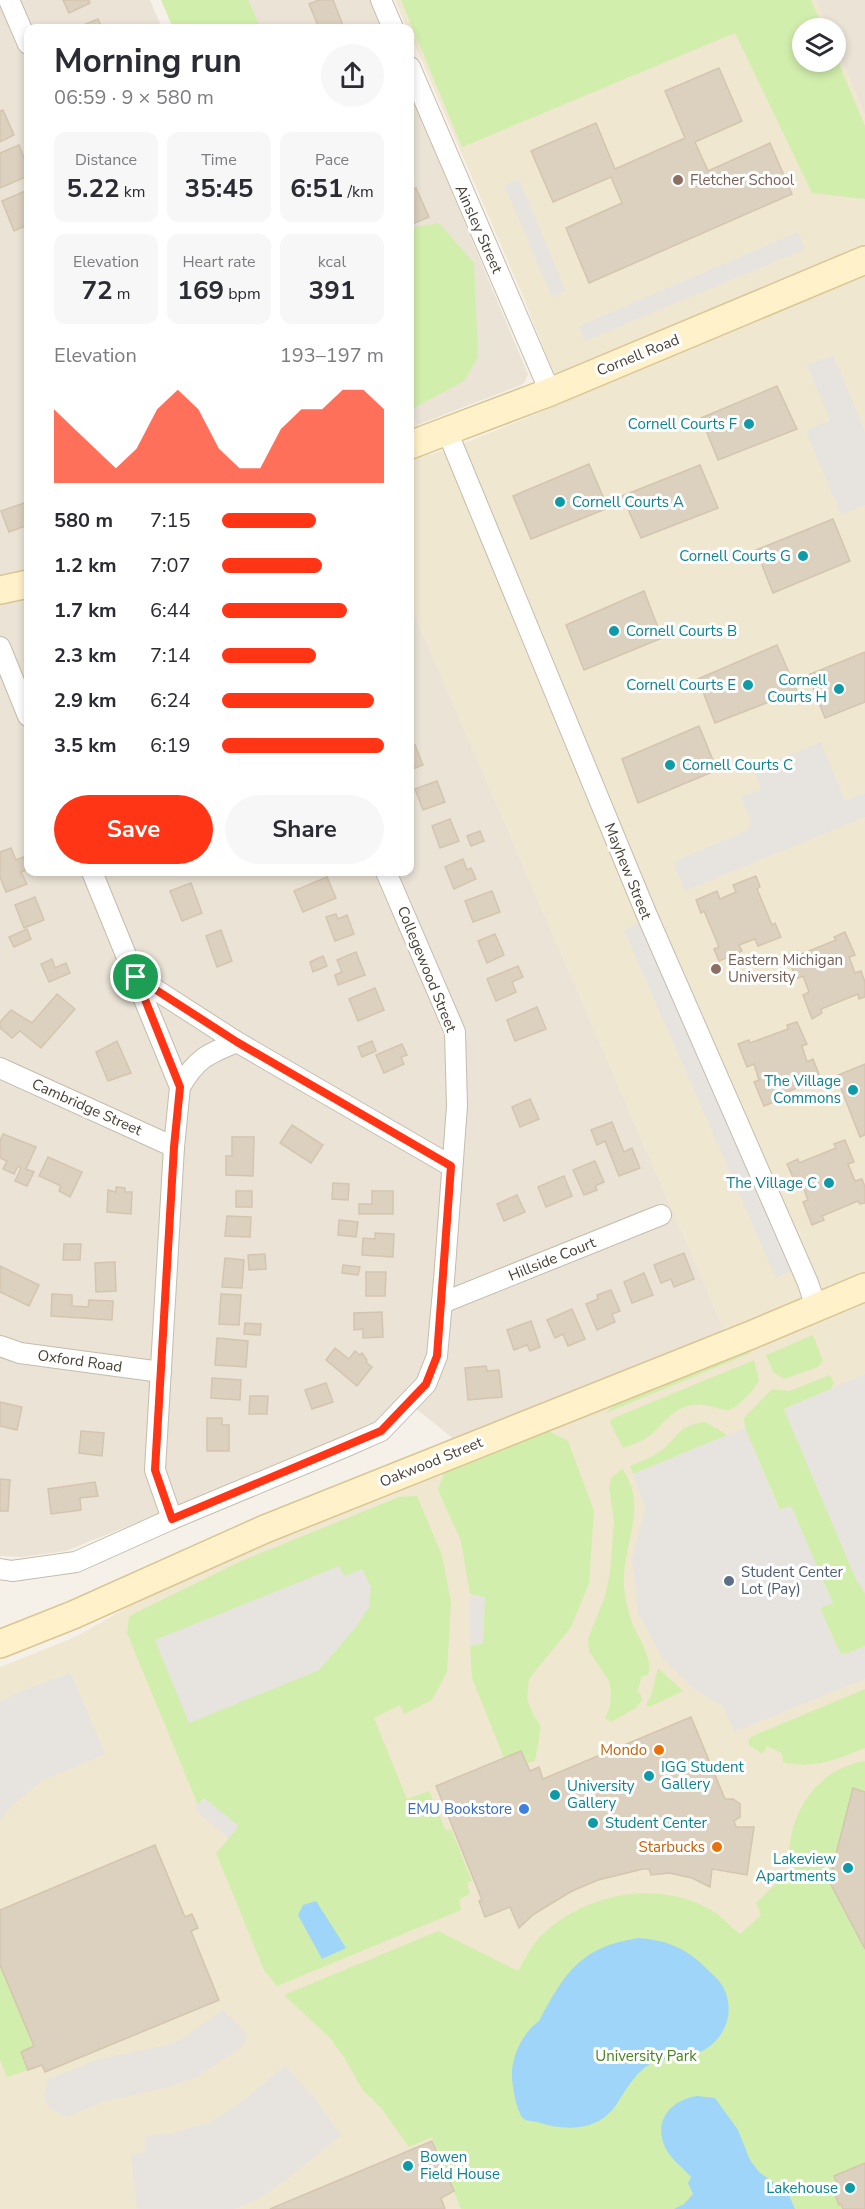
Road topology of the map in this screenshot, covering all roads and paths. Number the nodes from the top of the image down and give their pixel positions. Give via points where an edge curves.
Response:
1 (9, 0) edge
2 (381, 0) edge
3 (391, 24) edge
4 (24, 35) edge
5 (414, 76) edge
6 (865, 260) edge
7 (550, 392) junction
8 (447, 431) junction
9 (414, 443) edge
10 (24, 585) edge
11 (0, 590) edge
12 (0, 646) edge
13 (24, 706) edge
14 (94, 876) edge
15 (388, 876) edge
16 (136, 977) junction
17 (237, 1042) junction
18 (0, 1068) edge
19 (180, 1087) junction
20 (174, 1147) junction
21 (451, 1166) junction
22 (661, 1215) dead end
23 (865, 1287) edge
24 (442, 1303) junction
25 (816, 1307) junction
26 (0, 1346) edge
27 (161, 1372) junction
28 (172, 1519) junction
29 (0, 1569) edge
30 (0, 1644) edge

1 - 4 street
2 - 3 street
5 - 7 street, Ainsley Street
6 - 7 street, Cornell Road
7 - 8 street, Cornell Road
8 - 9 street, Cornell Road
8 - 25 street, Mayhew Street via 646,913
10 - 11 street
12 - 13 street
14 - 16 street
15 - 21 street, Collegewood Street via 455,1032 457,1106
16 - 17 street
16 - 19 street
17 - 19 street via 197,1061
17 - 21 street
18 - 20 street, Cambridge Street
19 - 20 street
20 - 27 street
21 - 24 street, Collegewood Street
22 - 24 street, Hillside Court
23 - 25 street, Oakwood Street
24 - 28 street, Collegewood Street via 437,1356 426,1384 381,1431
25 - 30 street, Oakwood Street via 265,1529 73,1616
26 - 27 street, Oxford Road via 20,1353
27 - 28 street via 155,1470
28 - 29 street, Collegewood Street via 76,1563

